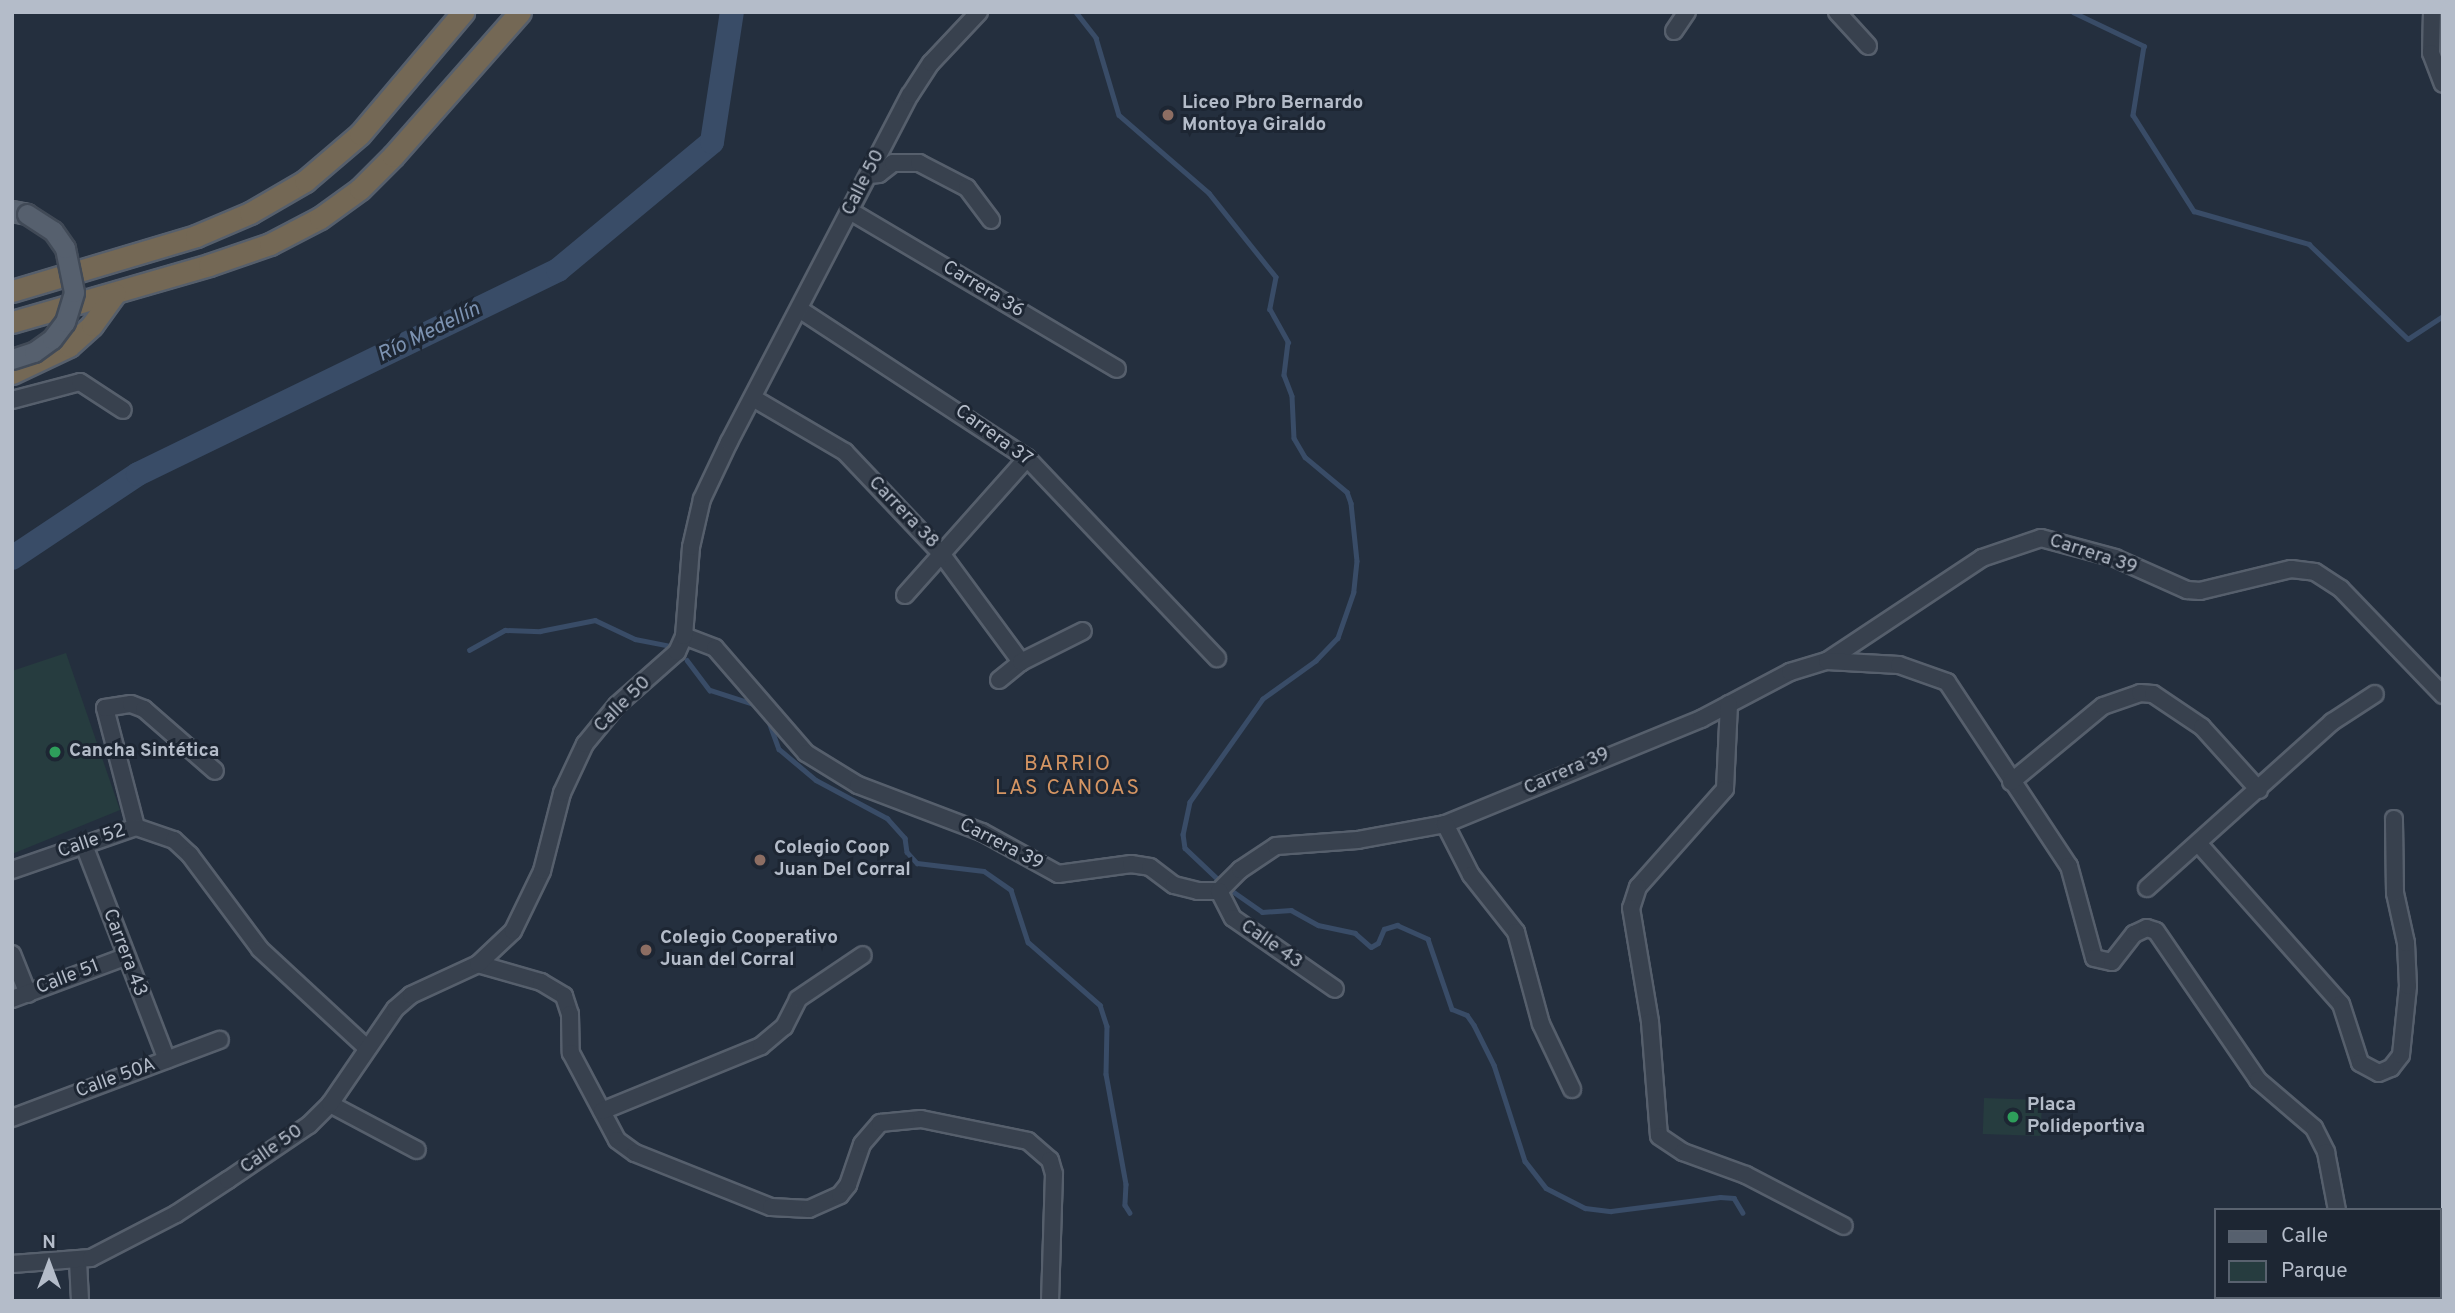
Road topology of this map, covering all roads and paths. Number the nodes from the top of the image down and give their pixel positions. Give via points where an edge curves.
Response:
1 (463, 12) edge
2 (520, 12) edge
3 (979, 12) edge
4 (1687, 12) edge
5 (1837, 12) edge
6 (2432, 12) edge
7 (1674, 31) dead end
8 (1868, 46) dead end
9 (2443, 84) edge
10 (869, 175) junction
11 (850, 211) junction
12 (20, 212) edge
13 (991, 220) dead end
14 (12, 291) edge
15 (115, 293) junction
16 (799, 309) junction
17 (12, 322) edge
18 (12, 359) edge
19 (1117, 369) dead end
20 (12, 373) edge
21 (753, 398) junction
22 (12, 400) edge
23 (123, 410) dead end
24 (1027, 458) junction
25 (940, 552) junction
26 (905, 595) dead end
27 (1083, 631) dead end
28 (684, 636) junction
29 (1217, 658) dead end
30 (1827, 661) junction
31 (1021, 662) junction
32 (999, 680) dead end
33 (2375, 694) dead end
34 (2443, 695) edge
35 (1729, 704) junction
36 (215, 771) dead end
37 (2011, 782) junction
38 (2259, 790) junction
39 (2393, 819) dead end
40 (1445, 824) junction
41 (136, 827) junction
42 (2198, 843) junction
43 (84, 845) junction
44 (12, 870) edge
45 (2147, 888) dead end
46 (1219, 891) junction
47 (12, 954) edge
48 (863, 955) dead end
49 (125, 957) junction
50 (478, 964) junction
51 (1335, 989) dead end
52 (20, 997) edge
53 (220, 1040) dead end
54 (367, 1048) junction
55 (167, 1060) junction
56 (1572, 1089) dead end
57 (330, 1104) junction
58 (602, 1111) junction
59 (12, 1118) edge
60 (417, 1150) dead end
61 (2337, 1208) edge
62 (1844, 1226) dead end
63 (78, 1261) junction
64 (12, 1264) edge
65 (80, 1301) edge
66 (1050, 1301) edge

1 - 14 highway via 360,134 305,181 250,213 195,236
2 - 15 highway via 393,156 360,189 320,218 270,244
3 - 10 street, Calle 50 via 920,78
4 - 7 street
5 - 8 street
6 - 9 street via 2431,53
10 - 11 street, Calle 50
10 - 13 street via 875,176 893,163 919,163 967,188
11 - 16 street, Calle 50
11 - 19 street, Carrera 36
12 - 18 main road, bridge via 53,231 65,248 74,292 65,322 52,339
15 - 17 highway
15 - 20 highway via 69,346
16 - 21 street, Calle 50
16 - 24 street, Carrera 37
21 - 25 street, Carrera 38 via 845,452
21 - 28 street, Calle 50 via 702,499 691,547
22 - 23 street via 80,382
24 - 25 street
24 - 29 street, Carrera 37
25 - 26 street
25 - 31 street, Carrera 38
27 - 31 street
28 - 46 street, Carrera 39 via 715,648 806,753 858,785 982,832 1058,874 1131,864 1150,867 1174,885
28 - 50 street, Calle 50 via 677,652 617,705 585,744 562,793 550,845 527,907 513,931
30 - 34 street, Carrera 39 via 1873,635 1963,569 2040,538 2115,558 2188,590 2291,569 2315,572 2341,589
30 - 35 street, Carrera 39 via 1790,672
30 - 37 street via 1899,666 1947,682 1992,744
31 - 32 street
33 - 38 street via 2332,722
35 - 40 street, Carrera 39
35 - 62 street via 1724,789 1638,887 1631,908 1650,1022 1659,1136 1683,1152 1746,1175
36 - 41 street, Calle 52 via 144,709 131,704 105,708
37 - 38 street via 2103,706 2127,694 2153,694 2202,727
37 - 61 street via 2069,866 2094,958 2112,962 2141,929 2156,931 2199,987 2225,1038 2258,1080 2314,1128 2326,1152
38 - 42 street
39 - 42 street via 2395,893 2406,943 2408,986 2401,1055 2391,1068 2379,1073 2360,1063 2342,1004
40 - 46 street, Carrera 39 via 1358,839 1276,846
40 - 56 street via 1471,875 1516,932 1541,1024
41 - 43 street, Calle 52
41 - 54 street via 174,840 190,855 260,949
42 - 45 street
43 - 44 street, Calle 52
43 - 49 street, Carrera 43
46 - 51 street, Calle 43 via 1233,918
47 - 52 street
48 - 58 street via 798,999 784,1027 761,1046
49 - 52 street, Calle 51
49 - 55 street, Carrera 43
50 - 54 street, Calle 50 via 411,995
50 - 58 street via 541,982 565,996 571,1054
53 - 55 street, Calle 50A
54 - 57 street, Calle 50
55 - 59 street, Calle 50A
57 - 60 street
57 - 63 street, Calle 50 via 298,1132 176,1214
58 - 66 street via 617,1140 635,1153 771,1207 809,1209 840,1195 862,1144 880,1123 921,1119 1028,1141 1050,1160 1054,1174
63 - 64 street, Calle 50
63 - 65 street

